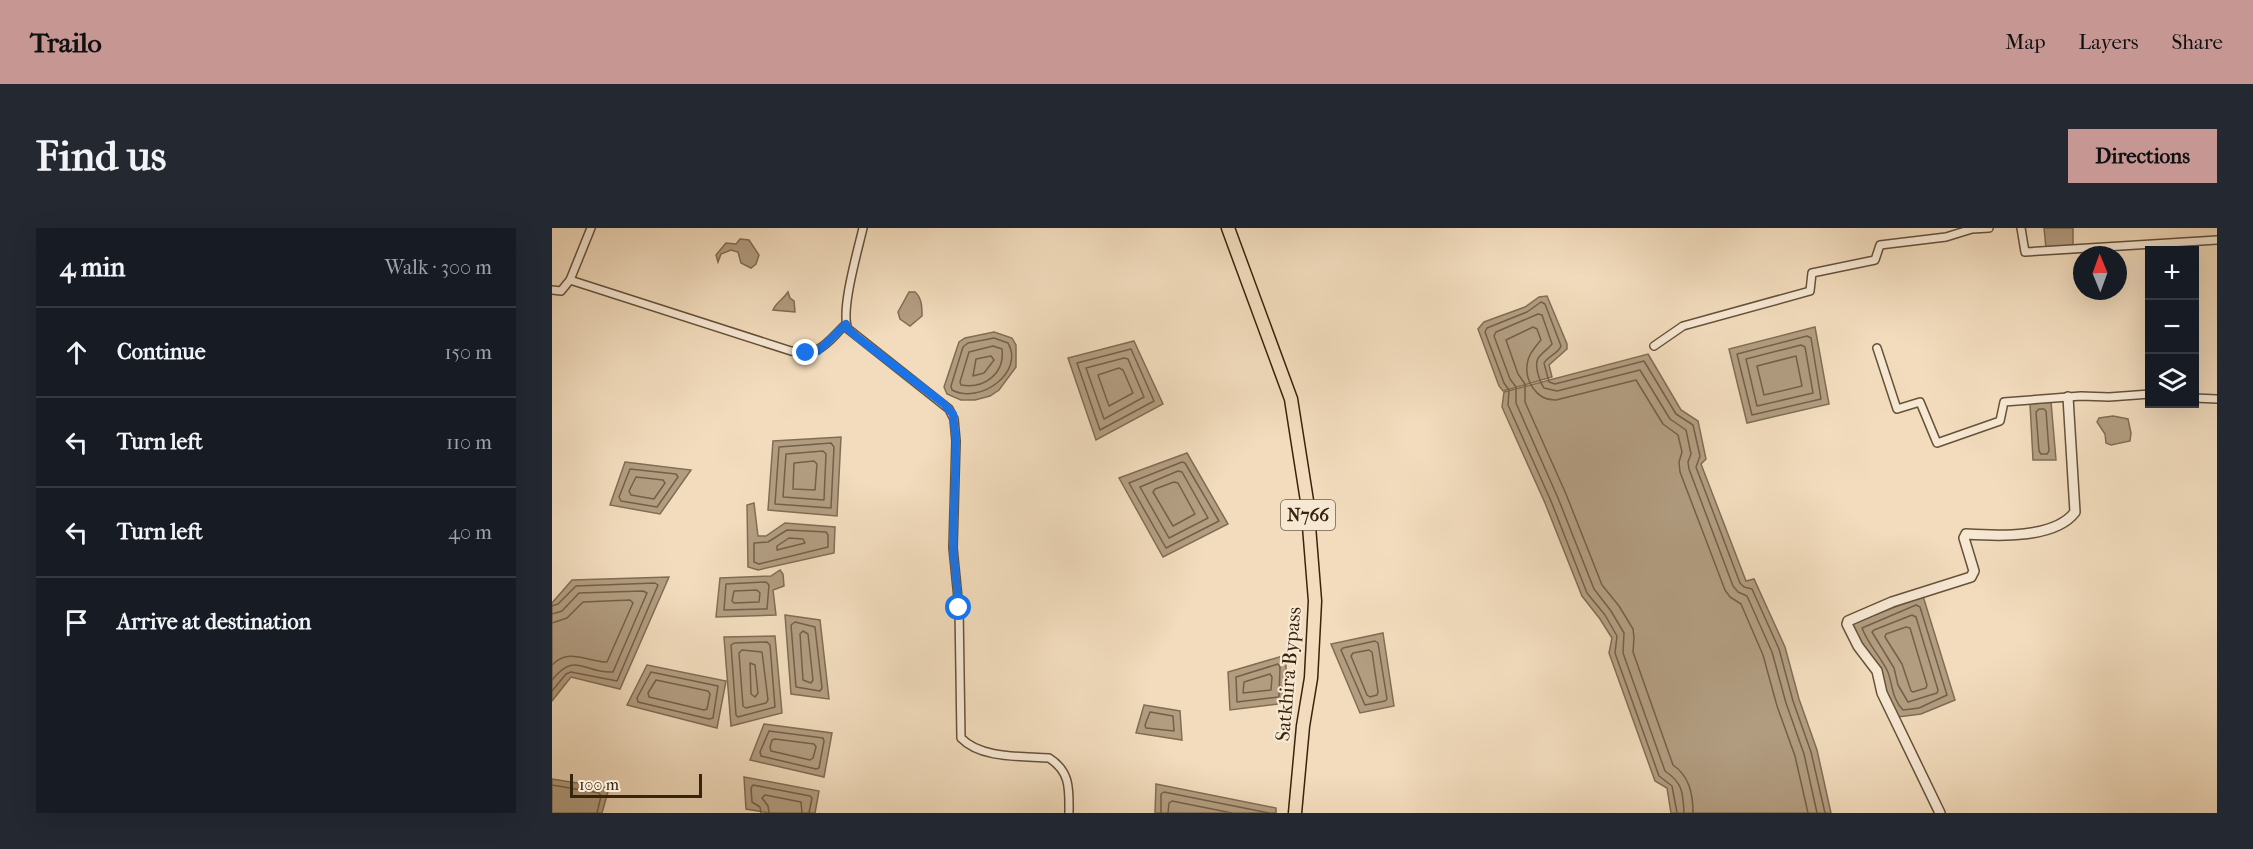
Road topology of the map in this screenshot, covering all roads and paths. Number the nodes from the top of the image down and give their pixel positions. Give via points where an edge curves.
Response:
1 (591, 228) edge
2 (863, 228) edge
3 (1228, 228) edge
4 (1989, 228) edge
5 (2021, 228) edge
6 (2217, 240) edge
7 (570, 280) junction
8 (552, 290) edge
9 (846, 324) junction
10 (1654, 346) dead end
11 (1877, 348) dead end
12 (2145, 394) edge
13 (2068, 397) junction
14 (2199, 398) edge
15 (2217, 399) edge
16 (1069, 813) edge
17 (1295, 813) edge
18 (1940, 813) edge

1 - 7 street
2 - 9 street
3 - 17 highway, Satkhira Bypass / N766 via 1291,399 1307,501 1315,601 1311,678
4 - 10 street via 1880,245 1875,260 1812,273 1810,291 1683,326
5 - 6 street via 2025,252
7 - 8 street via 561,291
7 - 9 street via 798,352 818,351
9 - 16 street via 857,337 949,409 954,419 953,548 959,608 961,738 968,746 988,752 1049,758 1057,763 1069,786
11 - 13 street via 1897,409 1920,402 1937,443 2000,421 2004,402
12 - 13 street
13 - 18 street via 2075,512 2070,519 2057,527 2002,536 1966,534 1974,571 1971,577 1892,602 1847,624 1877,671 1882,693
14 - 15 street

